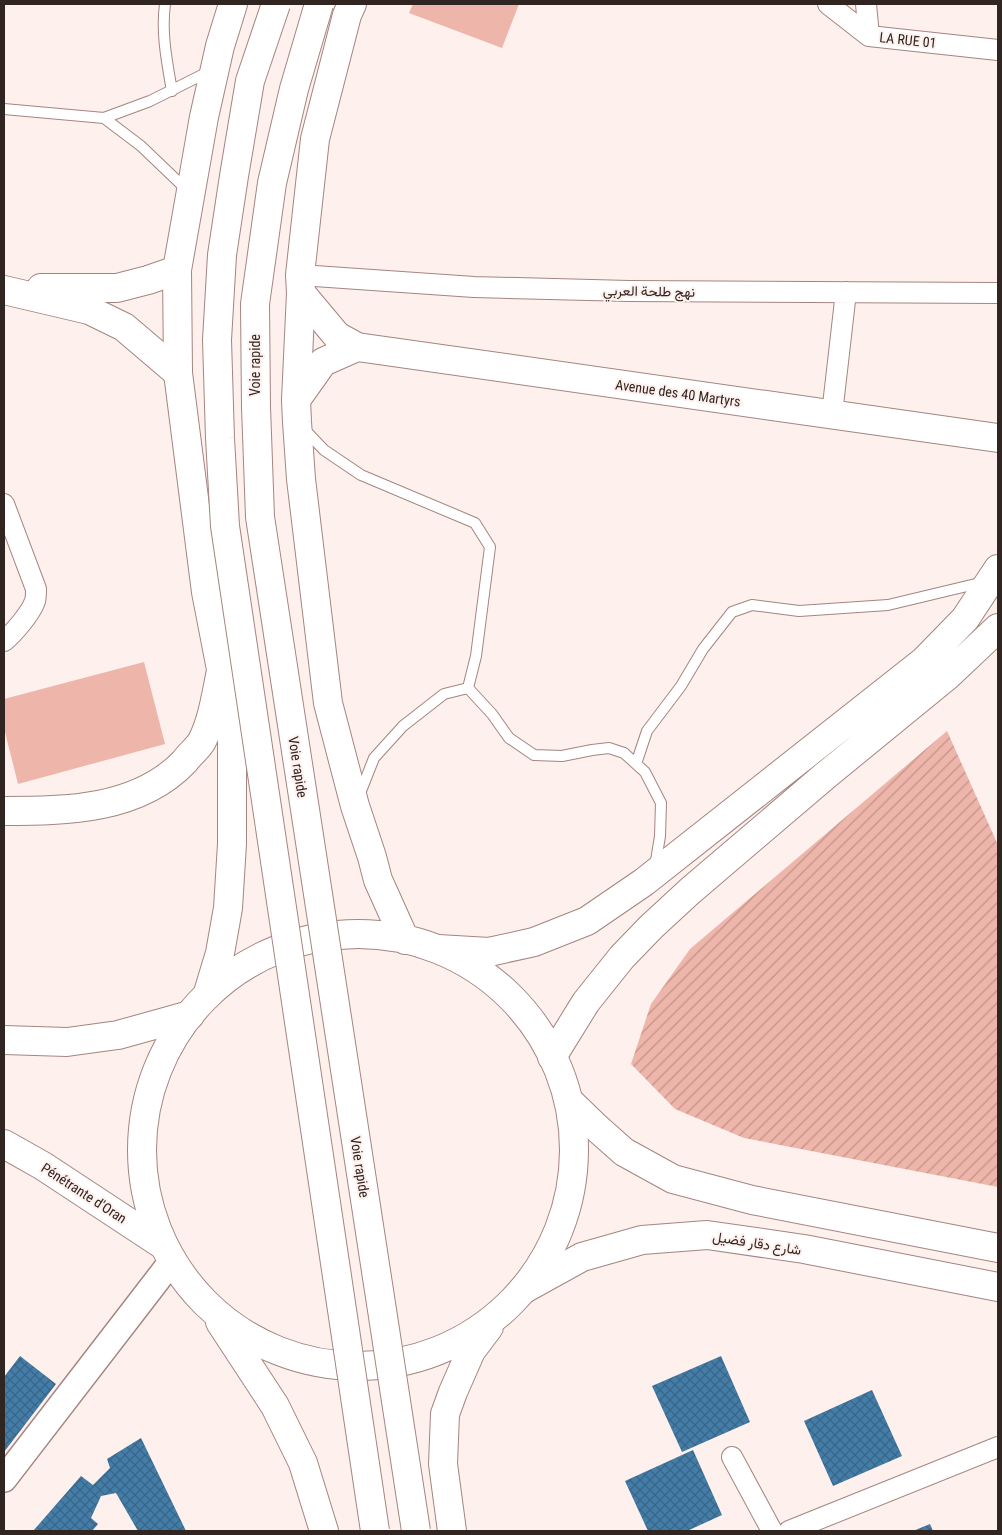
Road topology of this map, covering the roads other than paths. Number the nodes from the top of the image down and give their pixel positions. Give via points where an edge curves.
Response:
1 (165, 4) edge
2 (232, 4) edge
3 (276, 4) edge
4 (319, 4) edge
5 (352, 4) edge
6 (828, 4) edge
7 (866, 4) edge
8 (869, 36) junction
9 (998, 50) edge
10 (216, 68) junction
11 (172, 91) junction
12 (4, 109) edge
13 (104, 118) junction
14 (191, 194) junction
15 (177, 270) junction
16 (300, 284) junction
17 (4, 289) edge
18 (846, 292) junction
19 (998, 293) edge
20 (357, 347) junction
21 (178, 373) junction
22 (296, 411) junction
23 (832, 414) junction
24 (998, 438) edge
25 (4, 504) edge
26 (995, 575) edge
27 (998, 628) edge
28 (4, 641) edge
29 (221, 671) junction
30 (468, 688) junction
31 (808, 752) junction
32 (636, 764) junction
33 (826, 775) junction
34 (355, 806) junction
35 (4, 812) edge
36 (654, 874) junction
37 (405, 940) junction
38 (438, 949) junction
39 (199, 1005) junction
40 (4, 1040) edge
41 (552, 1057) junction
42 (570, 1102) junction
43 (4, 1144) edge
44 (998, 1248) edge
45 (167, 1253) junction
46 (998, 1287) edge
47 (524, 1289) junction
48 (214, 1312) junction
49 (497, 1317) junction
50 (998, 1447) edge
51 (732, 1457) dead end
52 (4, 1479) edge
53 (324, 1531) edge
54 (375, 1531) edge
55 (416, 1531) edge
56 (452, 1531) edge
57 (772, 1531) edge
58 (789, 1531) edge

1 - 11 lane via 166,57
2 - 10 main road
3 - 54 main road, bridge via 250,81 222,255 218,340 225,526
4 - 55 main road, Voie rapide, bridge via 272,182 255,304 260,517
5 - 16 main road via 315,139
6 - 8 street, LA RUE 01
7 - 8 street
8 - 9 street, LA RUE 01
10 - 11 lane
10 - 14 main road
11 - 13 lane
12 - 13 lane
13 - 14 lane via 141,146
14 - 15 main road
15 - 17 main road via 117,288
15 - 21 main road
16 - 18 street, نهج طلحة العربي
16 - 20 main road via 337,336
16 - 22 main road
17 - 21 main road via 89,310 124,327
18 - 19 street, نهج طلحة العربي
18 - 23 street
20 - 22 main road via 323,362
20 - 23 main road, Avenue des 40 Martyrs
21 - 29 main road via 206,592
22 - 30 lane via 324,450 361,475 475,523 490,548 476,656
22 - 34 main road via 303,498 328,703
23 - 24 main road, Avenue des 40 Martyrs
25 - 28 street via 36,589 36,600
26 - 31 main road via 965,619 924,661
26 - 32 lane via 888,605 800,611 752,605 732,612 647,730
27 - 33 main road via 946,676
29 - 35 main road via 212,713 201,742 179,767 158,784 93,807
29 - 39 main road via 232,726 232,844 228,908 220,953
30 - 32 lane via 509,738 534,755 562,756 609,748 624,752
30 - 34 lane via 444,694 403,726 374,758
31 - 33 main road
31 - 36 main road
32 - 36 lane via 645,772 661,803
33 - 41 main road via 651,927 586,1002
34 - 37 main road via 378,880
36 - 38 main road via 587,921 534,942 490,952
37 - 38 main road
37 - 39 main road via 359,932 316,938 258,959
38 - 41 main road via 491,979 534,1023
39 - 40 main road via 118,1035 67,1042
39 - 45 main road via 164,1056 147,1102 142,1151 147,1199
41 - 42 main road via 563,1076
42 - 44 main road via 624,1152 673,1179 752,1200
42 - 47 main road via 574,1167 570,1194 562,1226
43 - 45 main road, Pénétrante d'Oran via 43,1166
45 - 48 main road via 191,1288
45 - 52 street
46 - 47 main road, شارع دقار فضيل via 804,1249 706,1235 642,1240 582,1258
47 - 49 main road
48 - 49 main road via 264,1345 301,1360 336,1366 386,1365 445,1349
48 - 53 main road via 275,1406 303,1463
49 - 56 main road via 471,1351 445,1414 443,1464
50 - 58 street
51 - 57 street

